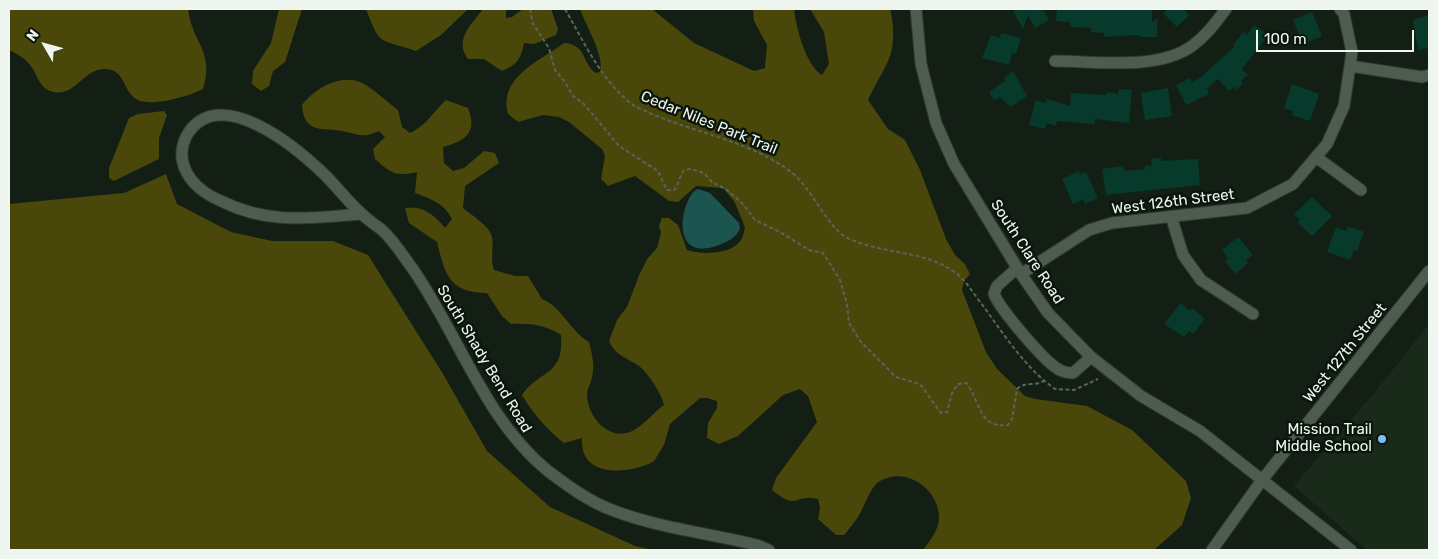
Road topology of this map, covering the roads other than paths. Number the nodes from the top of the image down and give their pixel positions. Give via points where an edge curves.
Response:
1 (916, 9) edge
2 (1226, 9) edge
3 (1340, 9) edge
4 (1055, 61) dead end
5 (1350, 66) junction
6 (1429, 75) edge
7 (1316, 157) junction
8 (1362, 190) dead end
9 (362, 214) junction
10 (1171, 216) junction
11 (1019, 271) junction
12 (1429, 271) edge
13 (1253, 314) dead end
14 (1091, 357) junction
15 (1262, 480) junction
16 (769, 550) edge
17 (1212, 550) edge
18 (1351, 550) edge

1 - 11 street, South Clare Road via 921,64 936,123 954,164
2 - 4 street via 1210,30 1190,47 1155,62
3 - 5 street, West 126th Street via 1344,14 1352,52
5 - 6 street via 1414,76
5 - 7 street, West 126th Street via 1344,106 1327,144
7 - 8 street
7 - 10 street, West 126th Street via 1293,184 1247,208
9 - 9 street, South Shady Bend Road via 323,173 274,134 251,121 211,116 198,121 187,135 182,163 188,176 200,189 230,206 280,219
9 - 16 street, South Shady Bend Road via 384,232 411,267 520,446 548,470 578,494 611,510
10 - 11 street, West 126th Street via 1112,223 1089,230
10 - 13 street via 1183,255 1201,280
11 - 14 street, South Clare Road via 1048,313
11 - 14 street, West 126th Street via 998,286 994,294 1003,309 1058,369 1073,373
12 - 15 street, West 127th Street
14 - 15 street, South Clare Road via 1141,396 1200,432
15 - 17 street, West 127th Street
15 - 18 street, South Clare Road

